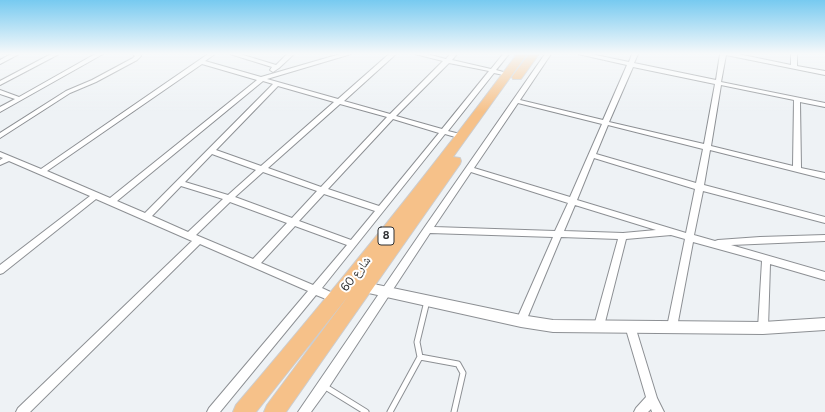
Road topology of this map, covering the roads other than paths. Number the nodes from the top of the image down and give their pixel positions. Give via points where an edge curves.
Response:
1 (19, 73) edge
2 (66, 73) edge
3 (108, 73) edge
4 (186, 73) edge
5 (245, 73) edge
6 (269, 73) edge
7 (280, 73) edge
8 (372, 73) edge
9 (436, 73) edge
10 (489, 73) edge
11 (505, 73) edge
12 (520, 73) edge
13 (535, 73) edge
14 (627, 73) edge
15 (670, 73) edge
16 (719, 73) edge
17 (508, 74) joint
18 (263, 78) junction
19 (0, 83) edge
20 (278, 83) junction
21 (718, 83) junction
22 (0, 92) edge
23 (20, 99) junction
24 (797, 99) junction
25 (341, 101) junction
26 (516, 101) junction
27 (825, 105) edge
28 (0, 110) edge
29 (392, 116) junction
30 (606, 123) junction
31 (443, 131) junction
32 (0, 136) edge
33 (462, 137) junction
34 (707, 148) junction
35 (210, 151) junction
36 (0, 154) edge
37 (592, 155) junction
38 (9, 158) junction
39 (0, 163) edge
40 (469, 169) junction
41 (262, 170) junction
42 (797, 170) junction
43 (41, 172) junction
44 (825, 176) edge
45 (179, 184) junction
46 (699, 187) junction
47 (322, 191) junction
48 (96, 195) junction
49 (229, 198) junction
50 (110, 202) junction
51 (572, 202) junction
52 (380, 210) junction
53 (146, 217) junction
54 (825, 220) edge
55 (293, 222) junction
56 (427, 230) junction
57 (675, 233) junction
58 (558, 235) junction
59 (623, 236) junction
60 (690, 237) junction
61 (194, 238) junction
62 (825, 238) edge
63 (353, 244) junction
64 (713, 244) junction
65 (766, 260) junction
66 (254, 264) junction
67 (0, 270) edge
68 (825, 276) edge
69 (364, 288) junction
70 (316, 290) junction
71 (385, 292) junction
72 (336, 299) junction
73 (427, 301) junction
74 (521, 321) junction
75 (825, 324) edge
76 (599, 326) junction
77 (630, 326) junction
78 (672, 327) junction
79 (763, 328) junction
80 (420, 357) junction
81 (323, 386) junction
82 (652, 399) junction
83 (22, 412) edge
84 (213, 412) edge
85 (244, 412) edge
86 (274, 412) edge
87 (304, 412) edge
88 (366, 412) edge
89 (390, 412) edge
90 (454, 412) edge
91 (640, 412) edge
92 (658, 412) edge

1 - 19 street
2 - 23 street
3 - 32 street via 68,92
4 - 43 street
5 - 18 street
6 - 18 street
7 - 18 street
8 - 25 street
9 - 29 street
10 - 31 street
11 - 17 street
12 - 69 highway, شارع 60 / 8
13 - 26 street
14 - 30 street
15 - 21 street
16 - 21 street
17 - 33 highway, شارع 60 / 8
18 - 20 street
18 - 50 street
20 - 25 street
20 - 35 street
21 - 24 street
21 - 34 street
22 - 23 street
23 - 28 street
24 - 27 street
24 - 42 street
25 - 29 street
25 - 41 street
26 - 30 street
26 - 40 street
29 - 31 street
29 - 47 street
30 - 34 street
30 - 37 street
31 - 33 street
31 - 52 street
33 - 72 highway, شارع 60 / 8
34 - 42 street
34 - 46 street
35 - 41 street
35 - 45 street
36 - 38 street
37 - 46 street
37 - 51 street
38 - 39 street
38 - 43 street
40 - 51 street
40 - 56 street
41 - 47 street
41 - 49 street
42 - 44 street
43 - 48 street
45 - 49 street
45 - 53 street
46 - 54 street
46 - 60 street
47 - 52 street
47 - 55 street
48 - 50 street
48 - 67 street
49 - 55 street
49 - 61 street
50 - 53 street
51 - 57 street
51 - 58 street
52 - 63 street
53 - 61 street
55 - 63 street
55 - 66 street
56 - 58 street
56 - 71 street
57 - 59 street
57 - 60 street
58 - 59 street
58 - 74 street
59 - 76 street
60 - 64 street
60 - 78 street
61 - 66 street
61 - 83 street
62 - 64 street
63 - 70 street
64 - 65 street
65 - 68 street
65 - 79 street
66 - 70 street
69 - 71 street
69 - 86 highway, شارع 60 / 8
70 - 72 street
70 - 84 street
71 - 73 street
71 - 81 street
72 - 85 highway, شارع 60 / 8
73 - 74 street
73 - 80 lane via 417,342
74 - 76 street via 554,326
75 - 79 street
76 - 77 street
77 - 78 street
77 - 82 street
78 - 79 street
80 - 89 lane
80 - 90 lane via 458,364 463,373
81 - 87 street
81 - 88 lane
82 - 91 street
82 - 92 street

